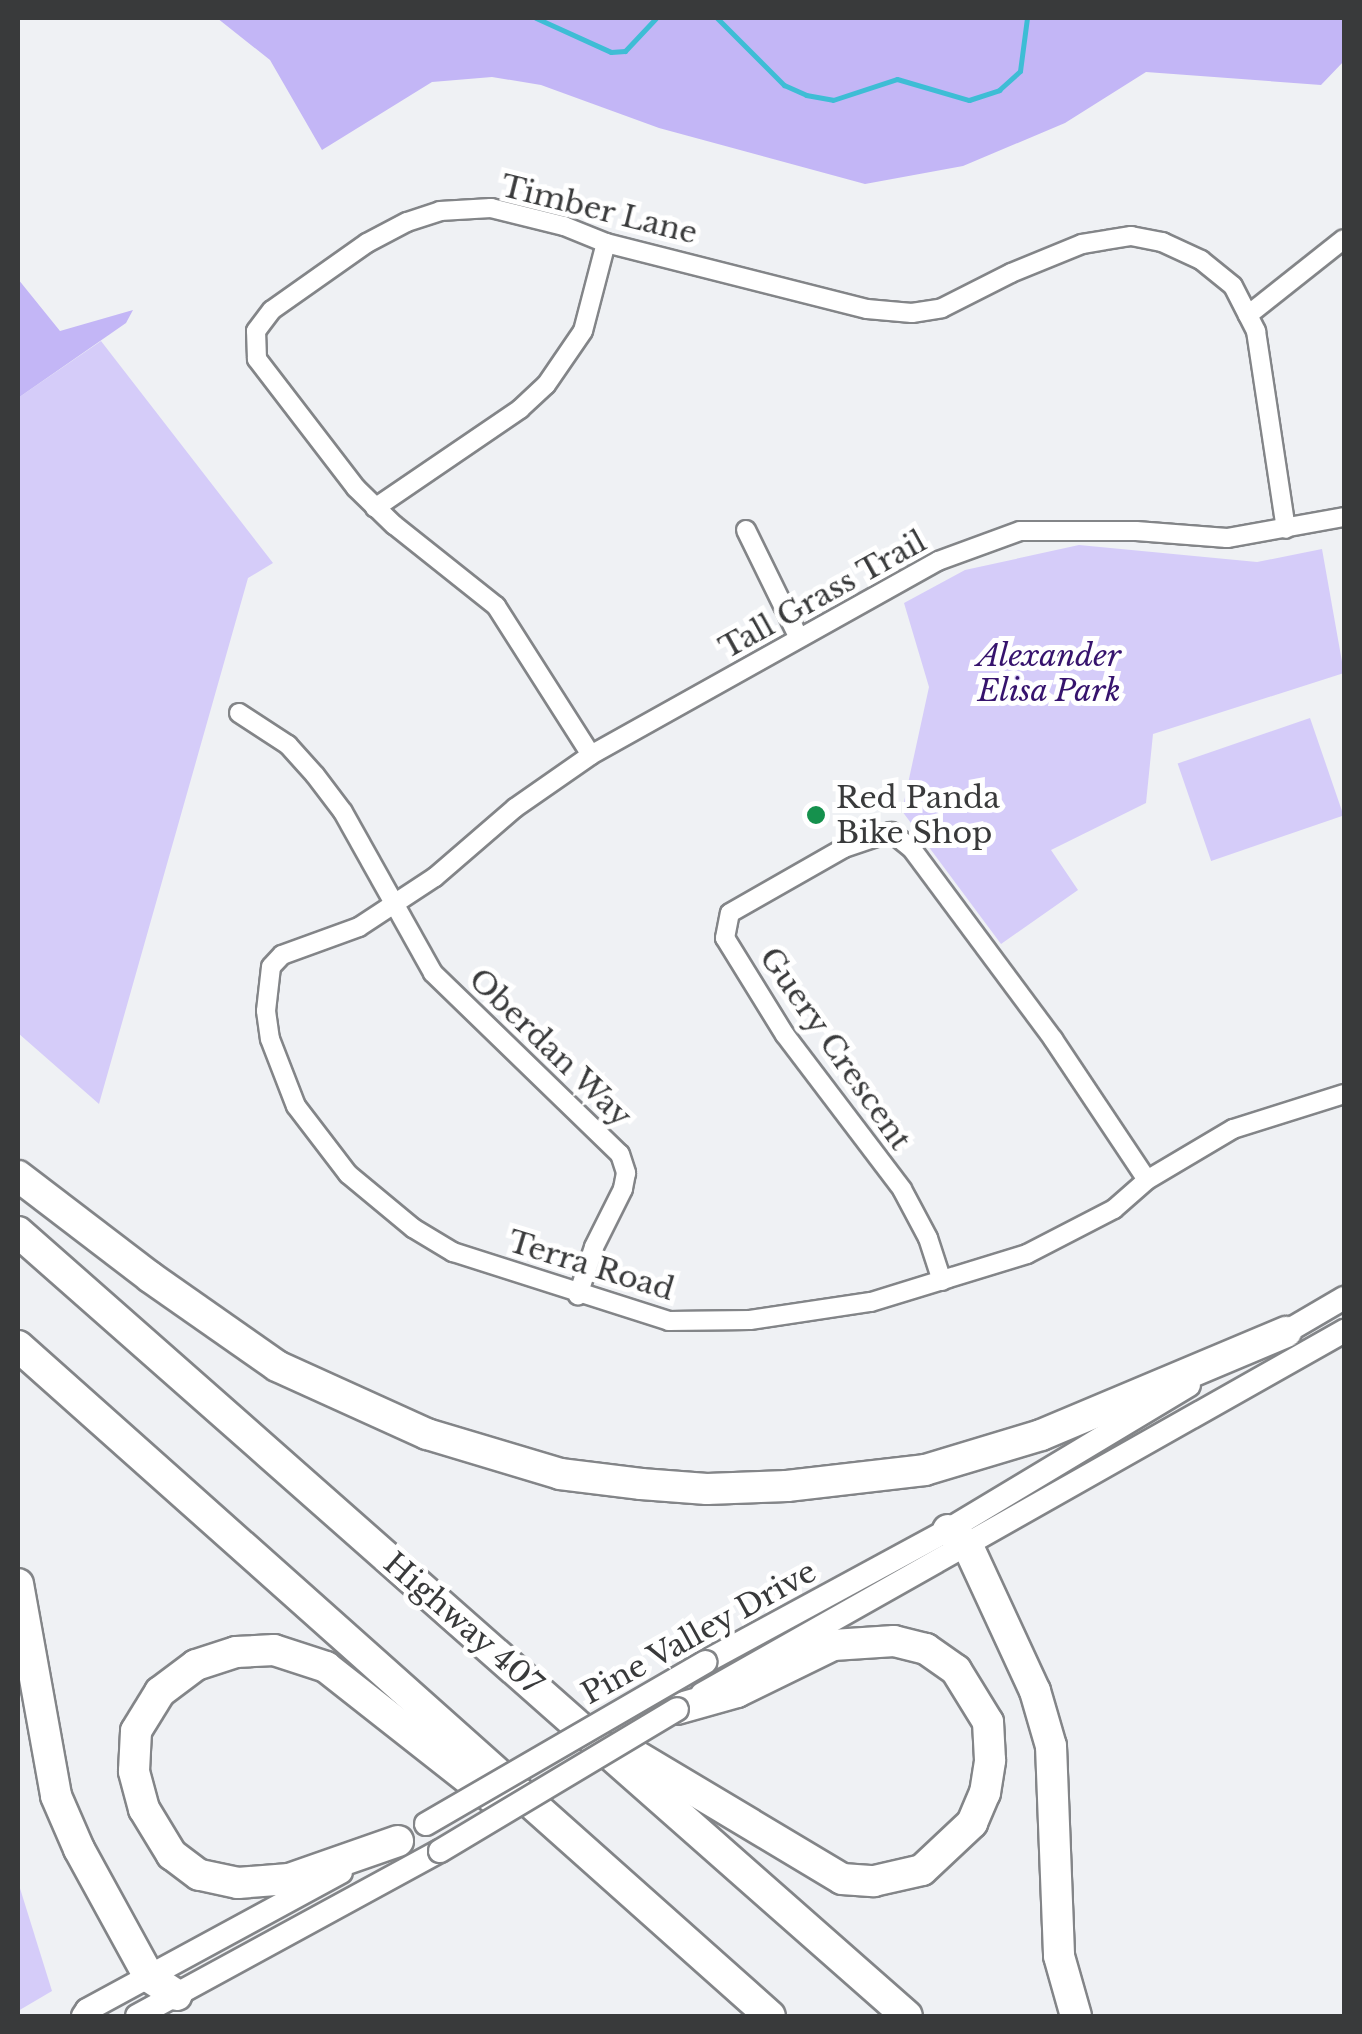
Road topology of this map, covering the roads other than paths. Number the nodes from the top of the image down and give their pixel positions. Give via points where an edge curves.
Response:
1 (1344, 238) edge
2 (606, 243) junction
3 (1248, 315) junction
4 (375, 508) junction
5 (1344, 517) edge
6 (1286, 529) junction
7 (746, 530) dead end
8 (800, 638) junction
9 (239, 714) dead end
10 (591, 755) junction
11 (392, 905) junction
12 (1344, 1094) edge
13 (18, 1176) edge
14 (1147, 1180) junction
15 (18, 1232) edge
16 (942, 1282) junction
17 (578, 1295) junction
18 (1344, 1298) edge
19 (1344, 1331) edge
20 (1286, 1332) junction
21 (18, 1346) edge
22 (958, 1537) junction
23 (18, 1584) edge
24 (719, 1691) junction
25 (559, 1708) junction
26 (678, 1709) joint
27 (398, 1841) junction
28 (628, 1892) junction
29 (149, 1976) junction
30 (176, 1995) junction
31 (83, 2016) edge
32 (137, 2016) edge
33 (770, 2016) edge
34 (907, 2016) edge
35 (1076, 2016) edge

1 - 3 street
2 - 3 street, Timber Lane via 866,309 912,312 942,308 1082,244 1131,236 1202,260 1233,286
2 - 4 street via 583,331 546,385
2 - 4 street, Timber Lane via 491,208 440,211 367,243 262,321 254,342 268,379
3 - 6 street, Timber Lane via 1260,352
4 - 10 street, Timber Lane via 496,606
5 - 6 street, Tall Grass Trail
6 - 8 street, Tall Grass Trail via 1227,538 1020,531 938,561
7 - 8 street
8 - 10 street, Tall Grass Trail
9 - 11 street, Oberdan Way via 288,745 316,776
10 - 11 street, Tall Grass Trail
11 - 17 street, Oberdan Way via 433,973 620,1154 623,1189
11 - 17 street, Terra Road via 359,927 282,955 271,967 270,1039 296,1106 348,1174 413,1228 453,1252
12 - 14 street, Terra Road via 1233,1129
13 - 20 highway via 278,1366 427,1434 576,1476 707,1488 924,1470 1040,1435
14 - 16 street, Terra Road via 1075,1231
14 - 16 street, Guery Crescent via 1054,1039 912,849 891,832 844,848 730,913 725,938 786,1035 902,1189
15 - 25 highway, Highway 407
16 - 17 street, Terra Road via 871,1302 750,1320 668,1320
18 - 20 main road, Pine Valley Drive
19 - 22 main road, Pine Valley Drive
20 - 22 main road, Pine Valley Drive via 1165,1398
21 - 28 highway
22 - 24 main road, Pine Valley Drive
22 - 27 main road, Pine Valley Drive, bridge via 705,1662
22 - 35 highway via 1035,1691 1051,1746 1059,1956
23 - 29 highway via 56,1796
24 - 25 highway via 833,1645 894,1641 926,1649 956,1670 988,1722 985,1793 972,1823 922,1870 874,1881 842,1879
24 - 26 highway
25 - 34 highway, Highway 407
26 - 30 main road, Pine Valley Drive, bridge via 440,1851
27 - 28 highway via 288,1879 238,1883 199,1874 172,1855 144,1810 134,1771 136,1731 160,1692 196,1665 250,1650 294,1654 326,1667 504,1806
27 - 29 main road, Pine Valley Drive
28 - 33 highway
29 - 30 highway
29 - 31 main road, Pine Valley Drive
30 - 32 main road, Pine Valley Drive

